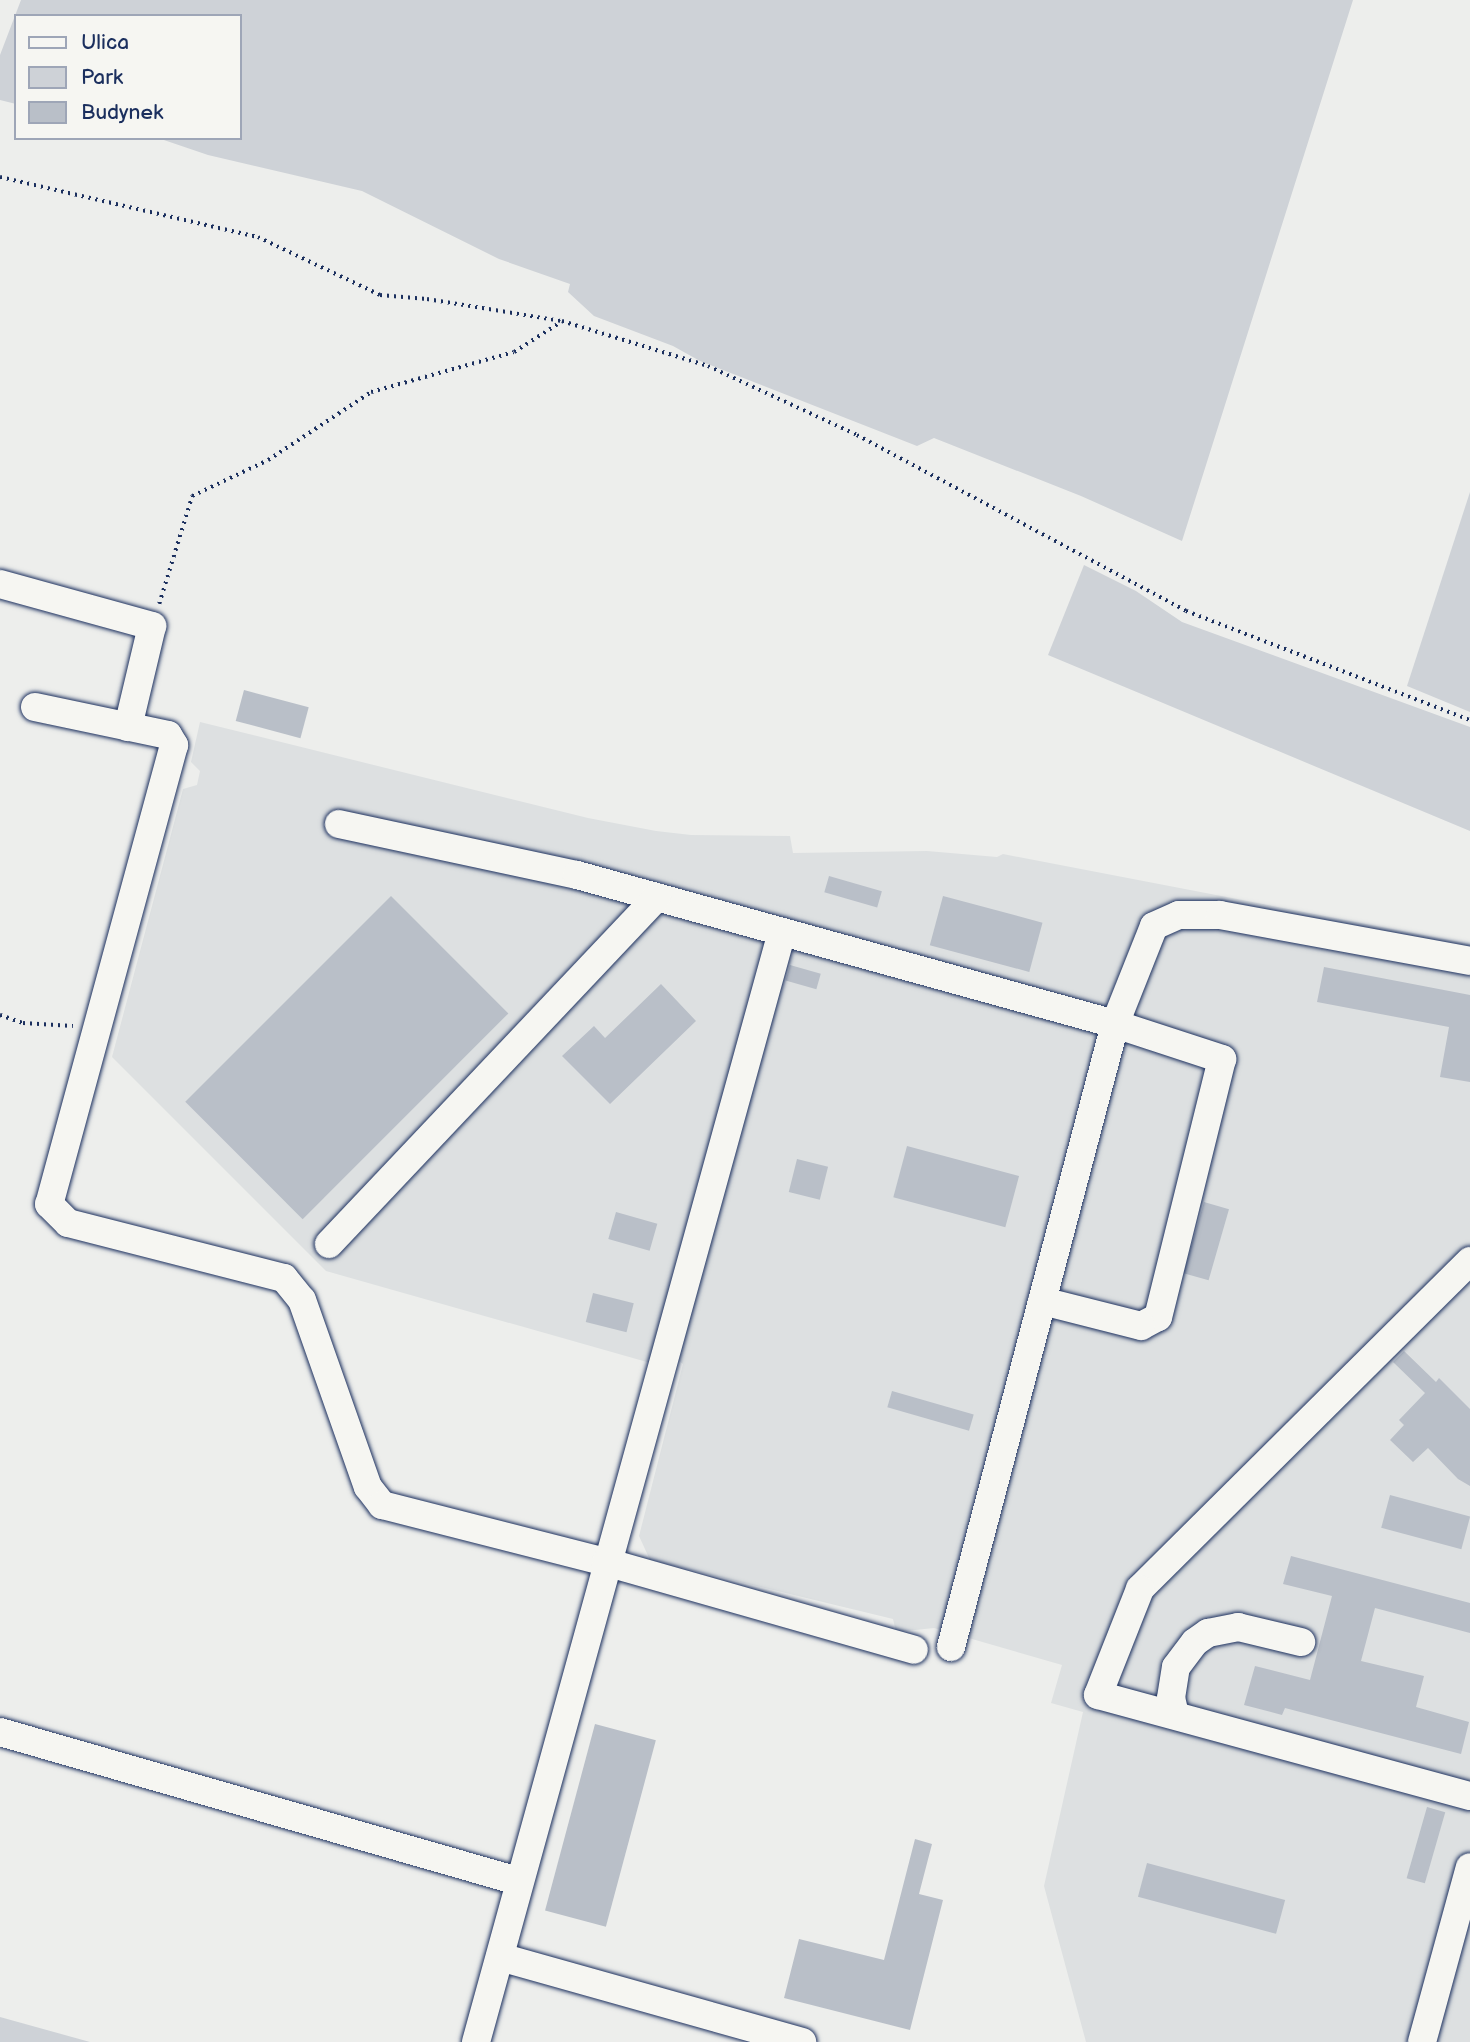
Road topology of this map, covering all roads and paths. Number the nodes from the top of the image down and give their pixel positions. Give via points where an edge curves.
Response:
1 (0, 177) edge
2 (562, 321) junction
3 (0, 584) edge
4 (152, 626) junction
5 (35, 707) dead end
6 (1470, 720) edge
7 (128, 727) junction
8 (339, 824) dead end
9 (657, 897) junction
10 (782, 932) junction
11 (1470, 961) edge
12 (0, 1016) edge
13 (1115, 1024) junction
14 (97, 1028) junction
15 (330, 1244) dead end
16 (1470, 1261) edge
17 (1042, 1301) junction
18 (606, 1562) junction
19 (1301, 1642) dead end
20 (951, 1647) dead end
21 (914, 1650) dead end
22 (1175, 1715) junction
23 (0, 1732) edge
24 (1470, 1796) edge
25 (1470, 1867) edge
26 (518, 1881) junction
27 (499, 1958) junction
28 (476, 2042) edge
29 (802, 2042) edge
30 (1422, 2042) edge

1 - 2 path via 258,237 380,295
2 - 4 path via 514,352 370,392 268,460 192,496
2 - 6 path via 708,366 857,435 1186,611
3 - 4 lane
4 - 7 lane
5 - 7 lane
7 - 14 lane via 168,735 174,745
8 - 9 lane via 577,875
9 - 10 lane
9 - 15 lane
10 - 13 lane
10 - 18 lane
11 - 13 lane via 1220,915 1179,915 1154,926
12 - 14 path via 23,1023
13 - 17 lane
13 - 17 lane via 1222,1059 1158,1317 1141,1326
14 - 18 lane via 49,1205 68,1223 284,1278 302,1300 368,1487 382,1505
16 - 22 lane via 1140,1589 1098,1695
17 - 20 lane
18 - 21 lane
18 - 26 lane
19 - 22 lane via 1238,1627 1208,1633 1176,1667 1171,1698
22 - 24 lane
23 - 26 lane
25 - 30 lane
26 - 27 lane
27 - 28 lane
27 - 29 lane

